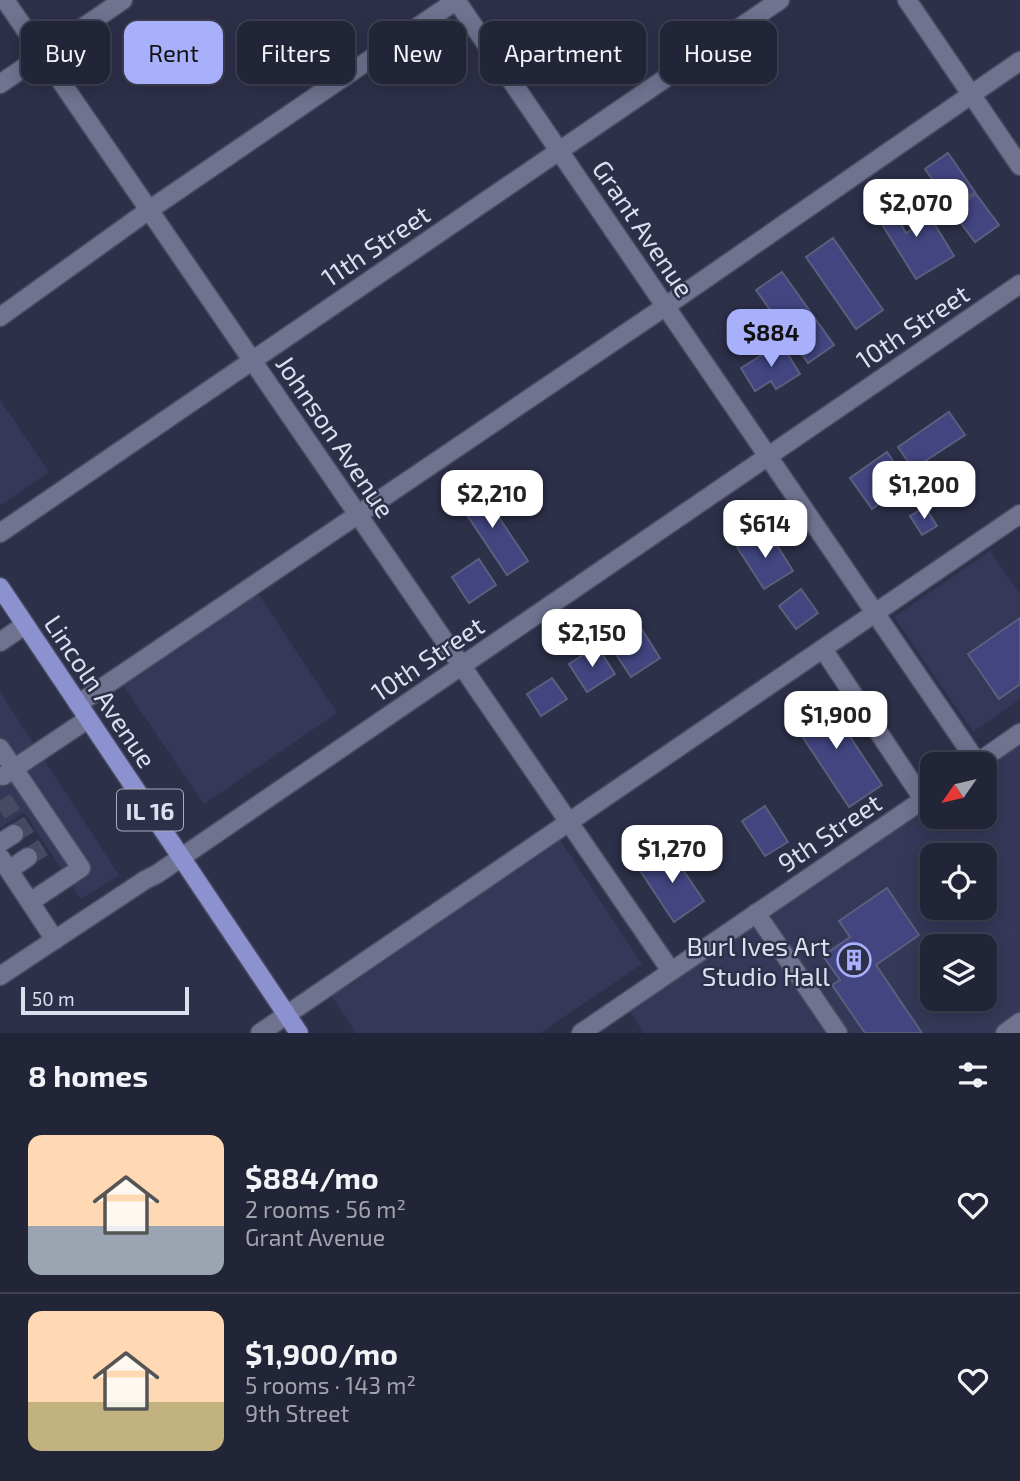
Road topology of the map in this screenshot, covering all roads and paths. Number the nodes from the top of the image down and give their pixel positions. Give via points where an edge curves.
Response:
1 (5, 0) edge
2 (123, 0) edge
3 (457, 0) edge
4 (780, 0) edge
5 (907, 0) edge
6 (92, 21) edge
7 (21, 23) edge
8 (1020, 61) edge
9 (21, 70) edge
10 (0, 84) edge
11 (63, 84) edge
12 (971, 94) junction
13 (559, 151) junction
14 (1020, 166) edge
15 (149, 210) junction
16 (1020, 284) edge
17 (666, 306) junction
18 (0, 317) edge
19 (252, 361) junction
20 (768, 456) junction
21 (358, 514) junction
22 (1020, 514) edge
23 (0, 533) edge
24 (0, 587) edge
25 (875, 613) junction
26 (26, 625) junction
27 (0, 642) edge
28 (823, 649) junction
29 (462, 666) junction
30 (83, 712) junction
31 (1020, 733) edge
32 (0, 748) edge
33 (967, 752) edge
34 (992, 752) edge
35 (9, 773) junction
36 (920, 785) edge
37 (920, 801) edge
38 (569, 822) junction
39 (28, 858) tunnel mouth
40 (181, 858) junction
41 (4, 864) edge
42 (30, 902) junction
43 (756, 913) junction
44 (55, 940) junction
45 (671, 971) junction
46 (0, 976) edge
47 (287, 1015) junction
48 (1020, 1022) edge
49 (261, 1033) edge
50 (299, 1033) edge
51 (581, 1033) edge
52 (838, 1033) edge
53 (1004, 1033) edge

1 - 7 street, Johnson Avenue
2 - 6 street
3 - 13 street, Grant Avenue
3 - 15 street
4 - 13 street, 11th Street
5 - 12 street
8 - 12 street
9 - 10 street
11 - 15 street, Johnson Avenue
12 - 14 street
12 - 17 street
13 - 17 street, Grant Avenue
13 - 19 street, 11th Street
15 - 18 street
15 - 19 street, Johnson Avenue
16 - 20 street, 10th Street
17 - 20 street, Grant Avenue
17 - 21 street
19 - 21 street, Johnson Avenue
19 - 23 street, 11th Street
20 - 25 street, Grant Avenue
20 - 29 street, 10th Street
21 - 29 street, Johnson Avenue
21 - 30 street
22 - 25 street
24 - 26 main road, Lincoln Avenue / IL 16
25 - 28 street
25 - 33 street, Grant Avenue
26 - 27 street
26 - 30 main road, Lincoln Avenue / IL 16
28 - 36 street
28 - 38 street
29 - 38 street, Johnson Avenue
29 - 40 street, 10th Street
30 - 35 street
30 - 40 main road, Lincoln Avenue / IL 16
31 - 34 street
32 - 35 street
35 - 42 street via 55,840 81,868
37 - 43 street, 9th Street
38 - 45 street, Johnson Avenue
38 - 47 street
39 - 41 street
40 - 44 street, 10th Street
40 - 47 main road, Lincoln Avenue / IL 16
41 - 42 street
42 - 44 street
43 - 45 street, 9th Street
43 - 52 street
44 - 46 street, 10th Street
45 - 51 street, 9th Street
47 - 49 street
47 - 50 main road, Lincoln Avenue / IL 16
48 - 53 street

